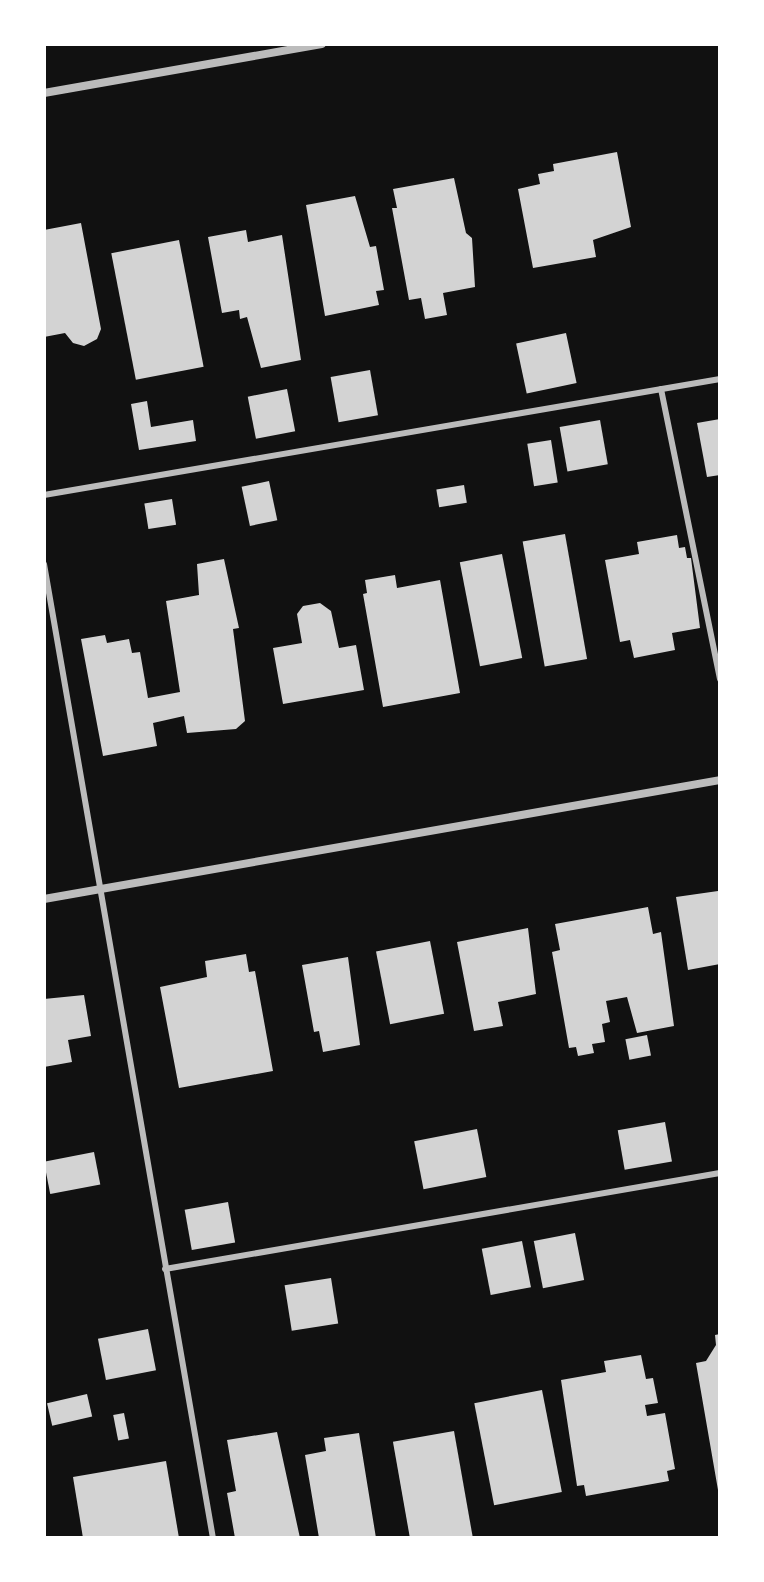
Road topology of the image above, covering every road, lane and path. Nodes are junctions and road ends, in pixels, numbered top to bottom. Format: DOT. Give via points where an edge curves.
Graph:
graph roads {
  1 [pos="322,44"];
  2 [pos="44,93"];
  3 [pos="720,379"];
  4 [pos="661,389"];
  5 [pos="44,495"];
  6 [pos="44,564"];
  7 [pos="720,679"];
  8 [pos="720,780"];
  9 [pos="98,889"];
  10 [pos="44,899"];
  11 [pos="720,1173"];
  12 [pos="165,1269"];
  13 [pos="213,1538"];
  1 -- 2 [label="street"];
  3 -- 4 [label="lane"];
  4 -- 5 [label="lane"];
  4 -- 7 [label="lane"];
  6 -- 9 [label="lane"];
  8 -- 9 [label="street"];
  9 -- 10 [label="street"];
  9 -- 12 [label="lane"];
  11 -- 12 [label="lane"];
  12 -- 13 [label="lane"];
}
